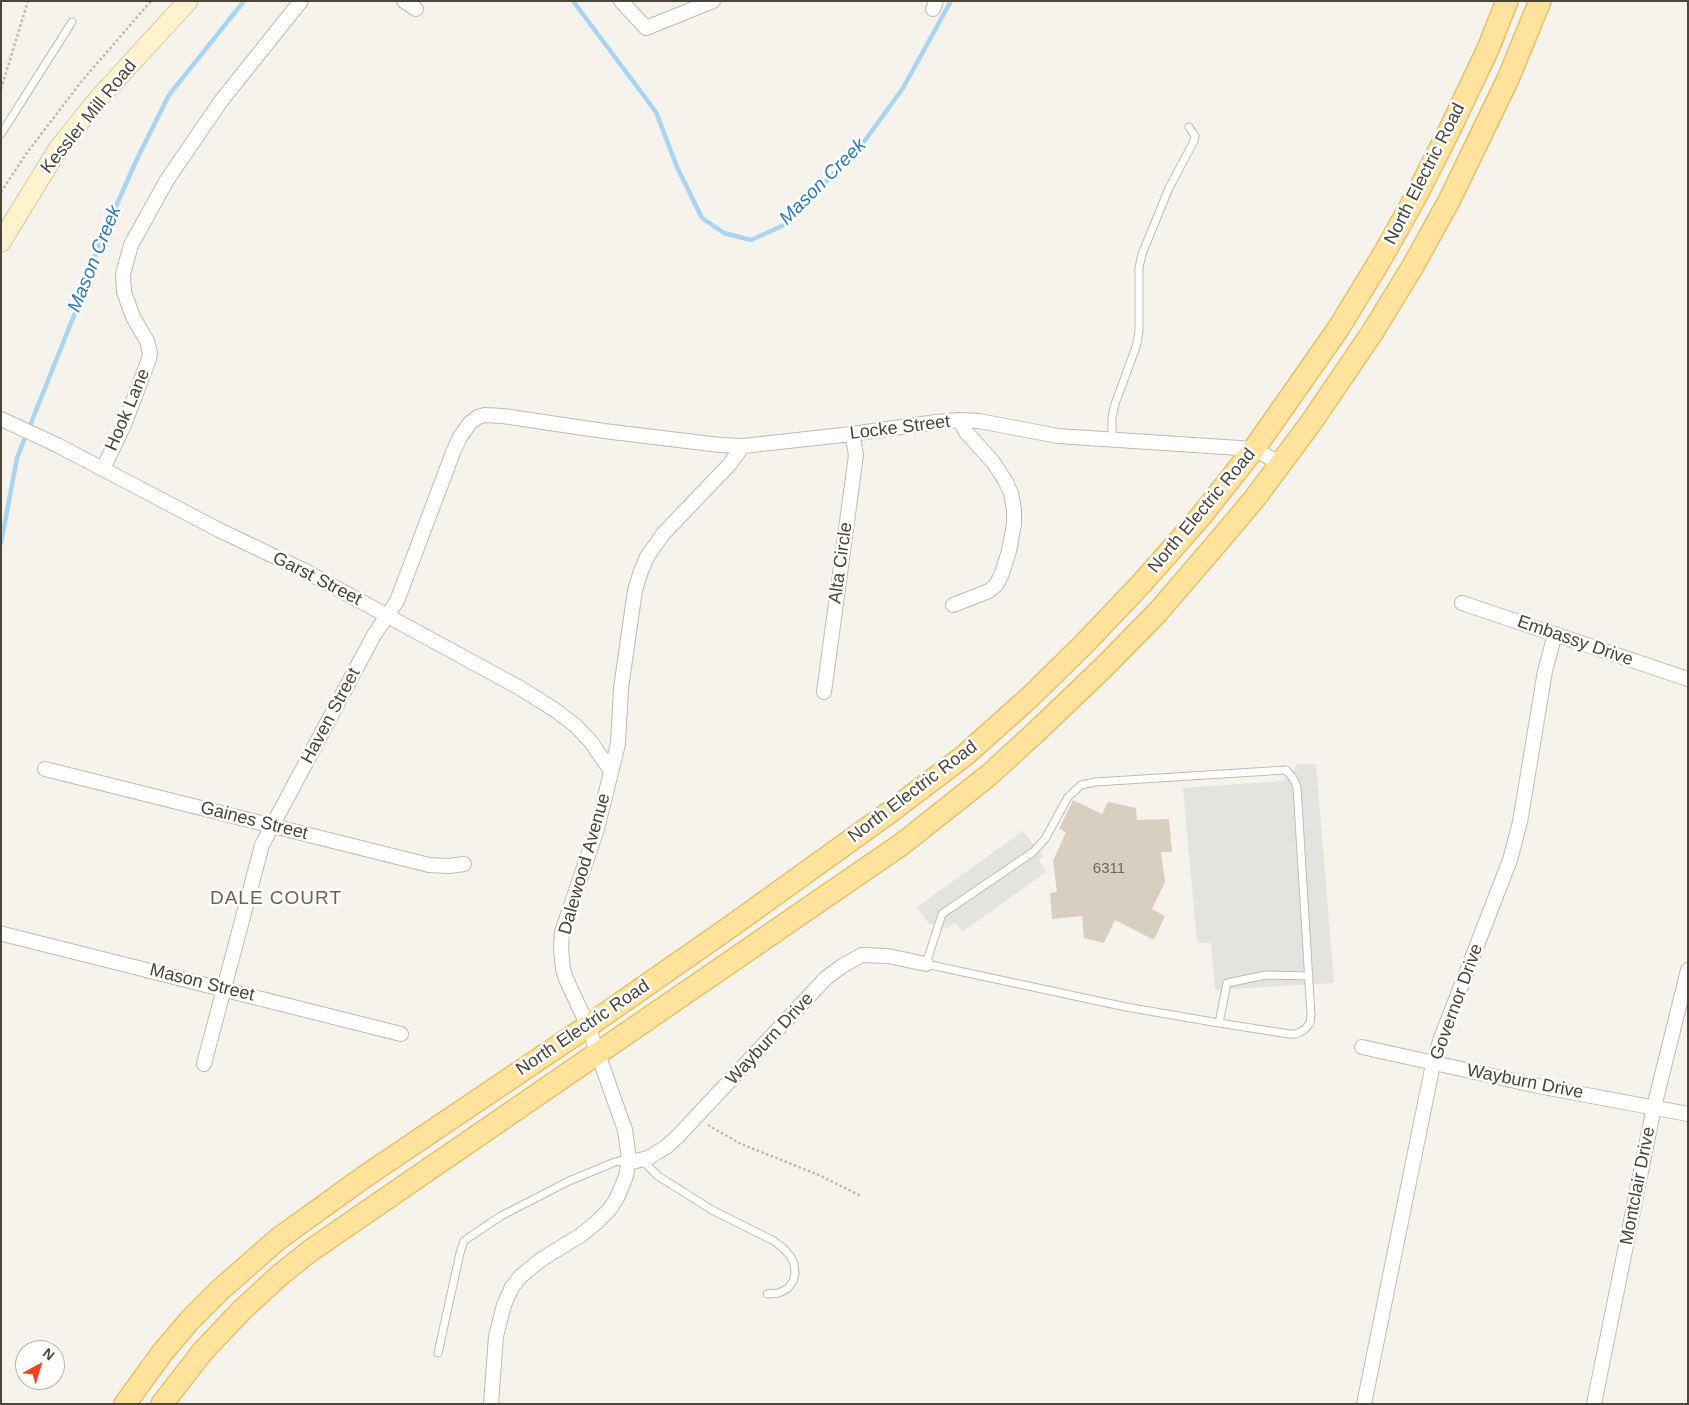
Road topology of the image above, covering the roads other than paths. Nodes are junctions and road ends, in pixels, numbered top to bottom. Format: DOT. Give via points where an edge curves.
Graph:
graph roads {
  1 [pos="188,1"];
  2 [pos="301,1"];
  3 [pos="621,1"];
  4 [pos="713,1"];
  5 [pos="1508,1"];
  6 [pos="1540,1"];
  7 [pos="72,22"];
  8 [pos="1189,128"];
  9 [pos="1,134"];
  10 [pos="1,242"];
  11 [pos="515,418"];
  12 [pos="1,419"];
  13 [pos="959,420"];
  14 [pos="852,434"];
  15 [pos="1112,440"];
  16 [pos="743,446"];
  17 [pos="1254,449"];
  18 [pos="1280,464"];
  19 [pos="103,469"];
  20 [pos="1462,603"];
  21 [pos="953,606"];
  22 [pos="388,616"];
  23 [pos="1555,634"];
  24 [pos="1688,679"];
  25 [pos="824,692"];
  26 [pos="45,770"];
  27 [pos="611,771"];
  28 [pos="272,826"];
  29 [pos="464,864"];
  30 [pos="3,934"];
  31 [pos="926,964"];
  32 [pos="1688,970"];
  33 [pos="1309,976"];
  34 [pos="224,988"];
  35 [pos="1219,1023"];
  36 [pos="588,1026"];
  37 [pos="401,1034"];
  38 [pos="1362,1047"];
  39 [pos="599,1054"];
  40 [pos="204,1064"];
  41 [pos="1434,1064"];
  42 [pos="1654,1107"];
  43 [pos="1688,1114"];
  44 [pos="633,1161"];
  45 [pos="768,1294"];
  46 [pos="438,1354"];
  47 [pos="125,1404"];
  48 [pos="162,1404"];
  49 [pos="491,1404"];
  50 [pos="1364,1404"];
  51 [pos="1594,1404"];
  1 -- 10 [label="street, Kessler Mill Road" via="99,98 58,149"];
  2 -- 19 [label="street, Hook Lane" via="221,101 167,180 131,245 123,274 124,292 150,349 149,359"];
  3 -- 4 [label="street" via="646,28"];
  5 -- 17 [label="main road, North Electric Road" via="1450,130 1382,257 1338,329"];
  6 -- 18 [label="main road, North Electric Road" via="1508,79 1449,201 1413,266 1372,333"];
  7 -- 9 [label="lane"];
  8 -- 15 [label="lane" via="1195,136 1194,141 1169,188 1142,254 1139,332 1115,404"];
  11 -- 16 [label="street, Locke Street"];
  11 -- 22 [label="street, Haven Street" via="478,417 460,437 397,601"];
  12 -- 19 [label="street, Garst Street"];
  13 -- 14 [label="street, Locke Street"];
  13 -- 15 [label="street, Locke Street" via="1058,436"];
  13 -- 21 [label="street" via="1006,482 1011,493 1014,524 1009,551 996,585 989,592"];
  14 -- 16 [label="street, Locke Street"];
  14 -- 25 [label="street, Alta Circle" via="856,455"];
  15 -- 17 [label="street, Locke Street"];
  16 -- 27 [label="street, Dalewood Avenue" via="729,466 663,534 641,571 632,609 621,688 618,744"];
  17 -- 18 [label="street, Locke Street"];
  17 -- 36 [label="main road, North Electric Road" via="1142,583 1036,691 964,756"];
  18 -- 39 [label="main road, North Electric Road" via="1224,536 1104,668 989,775 902,844"];
  19 -- 22 [label="street, Garst Street"];
  20 -- 23 [label="street, Embassy Drive"];
  22 -- 27 [label="street, Garst Street" via="555,710 591,742"];
  22 -- 28 [label="street, Haven Street" via="374,635"];
  23 -- 24 [label="street, Embassy Drive"];
  23 -- 41 [label="street, Governor Drive" via="1510,860 1441,1038"];
  26 -- 28 [label="street, Gaines Street"];
  27 -- 36 [label="street, Dalewood Avenue" via="597,829 562,932 563,970"];
  28 -- 29 [label="street, Gaines Street" via="429,865"];
  28 -- 34 [label="street, Haven Street" via="262,845"];
  30 -- 34 [label="street, Mason Street"];
  31 -- 33 [label="lane" via="942,914 1033,852 1045,839 1068,797 1081,785 1286,770 1297,787"];
  31 -- 35 [label="lane" via="1126,1007"];
  31 -- 44 [label="street, Wayburn Drive" via="888,956 862,955 842,966 826,978 666,1147"];
  32 -- 42 [label="street, Montclair Drive"];
  33 -- 35 [label="lane" via="1266,975 1227,983"];
  33 -- 35 [label="lane" via="1312,1015 1304,1030 1289,1034"];
  34 -- 37 [label="street, Mason Street"];
  34 -- 40 [label="street, Haven Street"];
  36 -- 39 [label="street, Dalewood Avenue"];
  36 -- 47 [label="main road, North Electric Road" via="278,1239 190,1320 162,1352"];
  38 -- 41 [label="street, Wayburn Drive"];
  39 -- 44 [label="street, Dalewood Avenue"];
  39 -- 48 [label="main road, North Electric Road" via="303,1257 203,1351"];
  41 -- 42 [label="street, Wayburn Drive"];
  41 -- 50 [label="street, Governor Drive"];
  42 -- 43 [label="street, Wayburn Drive"];
  42 -- 51 [label="street, Montclair Drive"];
  44 -- 45 [label="lane" via="712,1210 783,1248 794,1264 793,1281 780,1293"];
  44 -- 46 [label="lane" via="615,1162 569,1181 501,1216 464,1241"];
  44 -- 49 [label="street, Dalewood Avenue" via="618,1196 598,1222 542,1260 512,1287 496,1336"];
}
